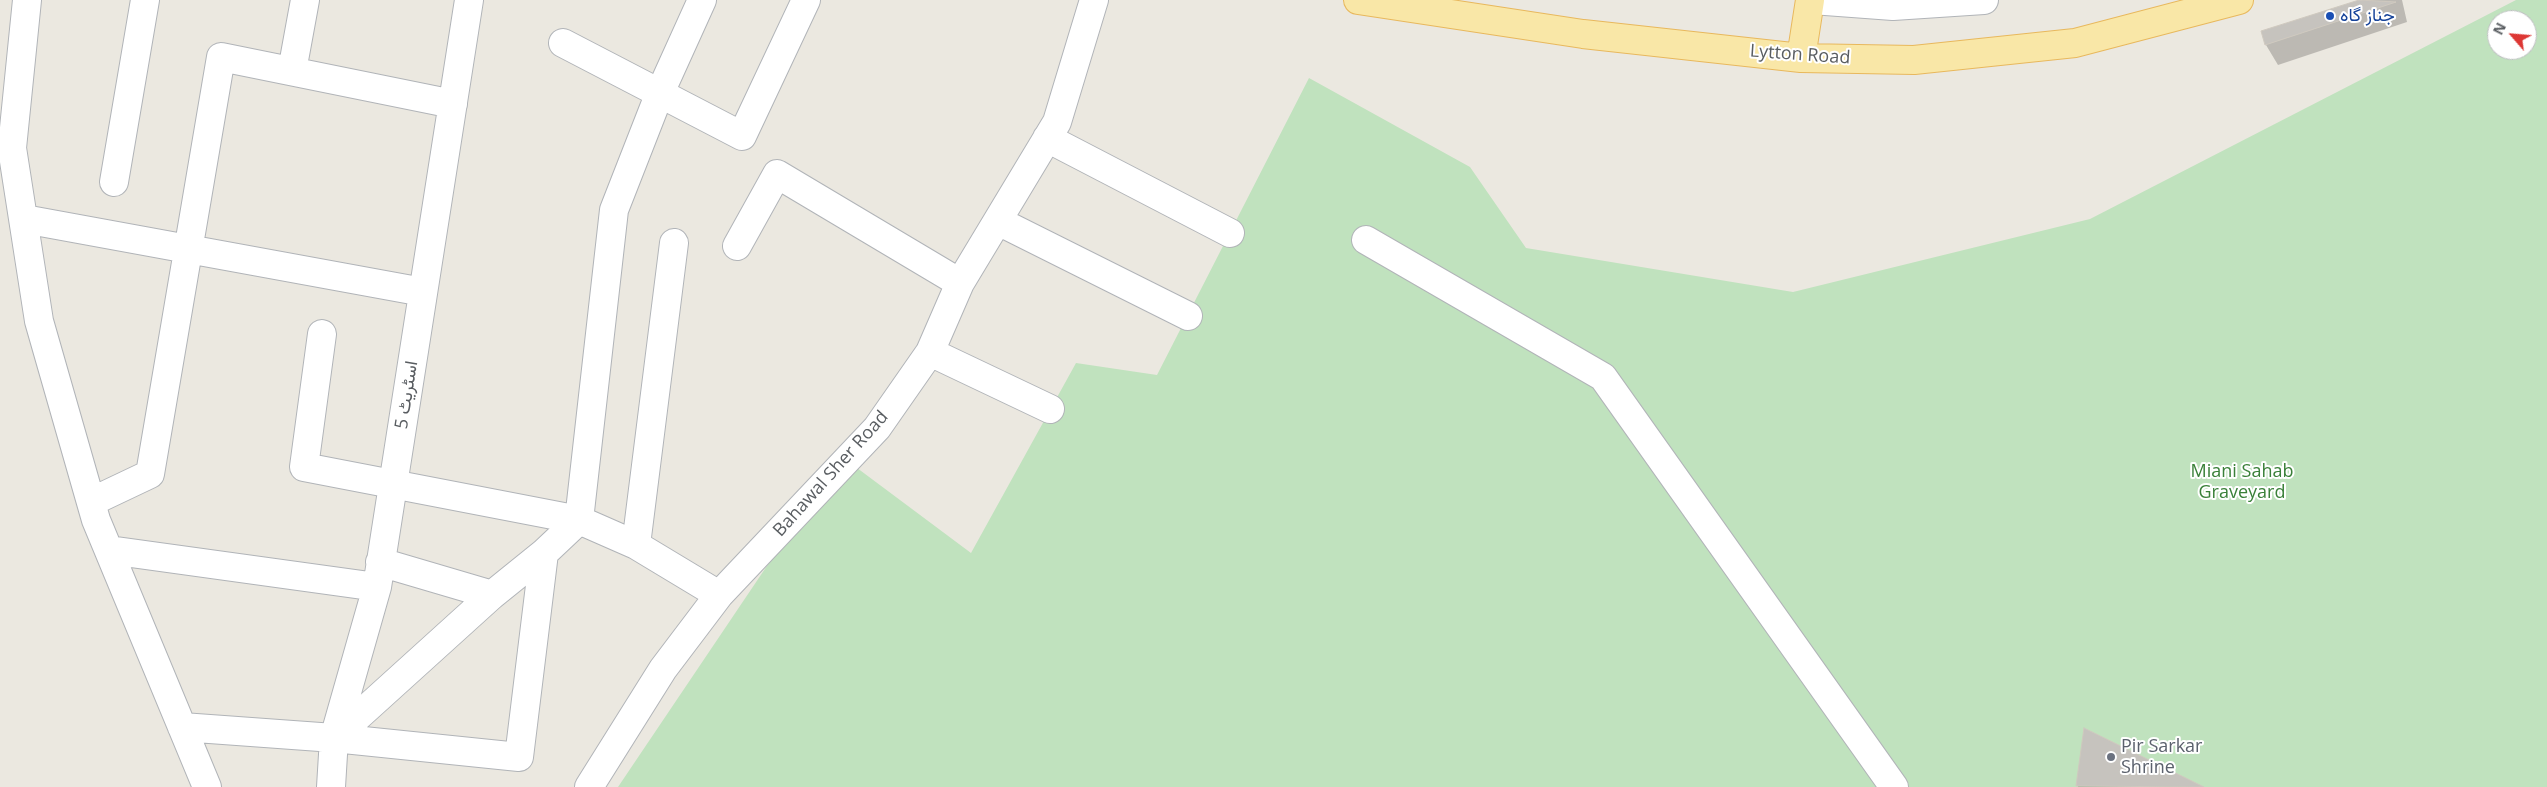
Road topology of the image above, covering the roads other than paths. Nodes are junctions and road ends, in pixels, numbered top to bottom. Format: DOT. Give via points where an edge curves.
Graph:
graph roads {
  1 [pos="27,0"];
  2 [pos="145,0"];
  3 [pos="305,0"];
  4 [pos="469,0"];
  5 [pos="702,0"];
  6 [pos="806,0"];
  7 [pos="1094,0"];
  8 [pos="1358,0"];
  9 [pos="1811,0"];
  10 [pos="1984,0"];
  11 [pos="2239,0"];
  12 [pos="562,43"];
  13 [pos="1801,58"];
  14 [pos="292,71"];
  15 [pos="659,94"];
  16 [pos="453,104"];
  17 [pos="1047,138"];
  18 [pos="114,182"];
  19 [pos="24,218"];
  20 [pos="998,220"];
  21 [pos="1230,233"];
  22 [pos="1366,240"];
  23 [pos="674,243"];
  24 [pos="737,246"];
  25 [pos="188,250"];
  26 [pos="960,282"];
  27 [pos="423,292"];
  28 [pos="1188,316"];
  29 [pos="322,334"];
  30 [pos="930,352"];
  31 [pos="1050,410"];
  32 [pos="392,484"];
  33 [pos="91,502"];
  34 [pos="579,520"];
  35 [pos="636,545"];
  36 [pos="109,550"];
  37 [pos="544,553"];
  38 [pos="379,574"];
  39 [pos="492,595"];
  40 [pos="719,595"];
  41 [pos="182,727"];
  42 [pos="334,738"];
  43 [pos="207,787"];
  44 [pos="331,787"];
  45 [pos="588,787"];
  46 [pos="1894,787"];
  1 -- 19 [label="street" via="12,148"];
  2 -- 18 [label="street"];
  3 -- 14 [label="street"];
  4 -- 16 [label="street, اسٹریٹ 5"];
  5 -- 15 [label="street"];
  6 -- 15 [label="street" via="742,136"];
  7 -- 17 [label="street, Bahawal Sher Road" via="1057,122"];
  8 -- 13 [label="main road, Lytton Road" via="1583,34"];
  9 -- 10 [label="street" via="1893,6"];
  9 -- 13 [label="main road"];
  11 -- 13 [label="main road, Lytton Road" via="2075,43 1914,60"];
  12 -- 15 [label="street"];
  14 -- 16 [label="street"];
  14 -- 25 [label="street" via="220,56"];
  15 -- 34 [label="street" via="614,210"];
  16 -- 27 [label="street, اسٹریٹ 5"];
  17 -- 20 [label="street, Bahawal Sher Road"];
  17 -- 21 [label="street"];
  19 -- 25 [label="street"];
  19 -- 33 [label="street" via="39,321"];
  20 -- 26 [label="street, Bahawal Sher Road"];
  20 -- 28 [label="street"];
  22 -- 46 [label="street" via="1603,377"];
  23 -- 35 [label="street"];
  24 -- 26 [label="street" via="777,174"];
  25 -- 27 [label="street"];
  25 -- 33 [label="street" via="150,474"];
  26 -- 30 [label="street, Bahawal Sher Road"];
  27 -- 32 [label="street, اسٹریٹ 5"];
  29 -- 32 [label="street" via="304,468"];
  30 -- 31 [label="street"];
  30 -- 40 [label="street, Bahawal Sher Road" via="877,428"];
  32 -- 34 [label="street"];
  32 -- 38 [label="street, اسٹریٹ 5"];
  33 -- 36 [label="street"];
  34 -- 35 [label="street"];
  34 -- 37 [label="street"];
  35 -- 40 [label="street"];
  36 -- 38 [label="street"];
  36 -- 41 [label="street"];
  37 -- 39 [label="street"];
  37 -- 42 [label="street" via="519,757"];
  38 -- 39 [label="street"];
  38 -- 42 [label="street, اسٹریٹ 5"];
  39 -- 42 [label="street"];
  40 -- 45 [label="street, Bahawal Sher Road" via="663,669"];
  41 -- 42 [label="street"];
  41 -- 43 [label="street"];
  42 -- 44 [label="street, اسٹریٹ 5"];
}
